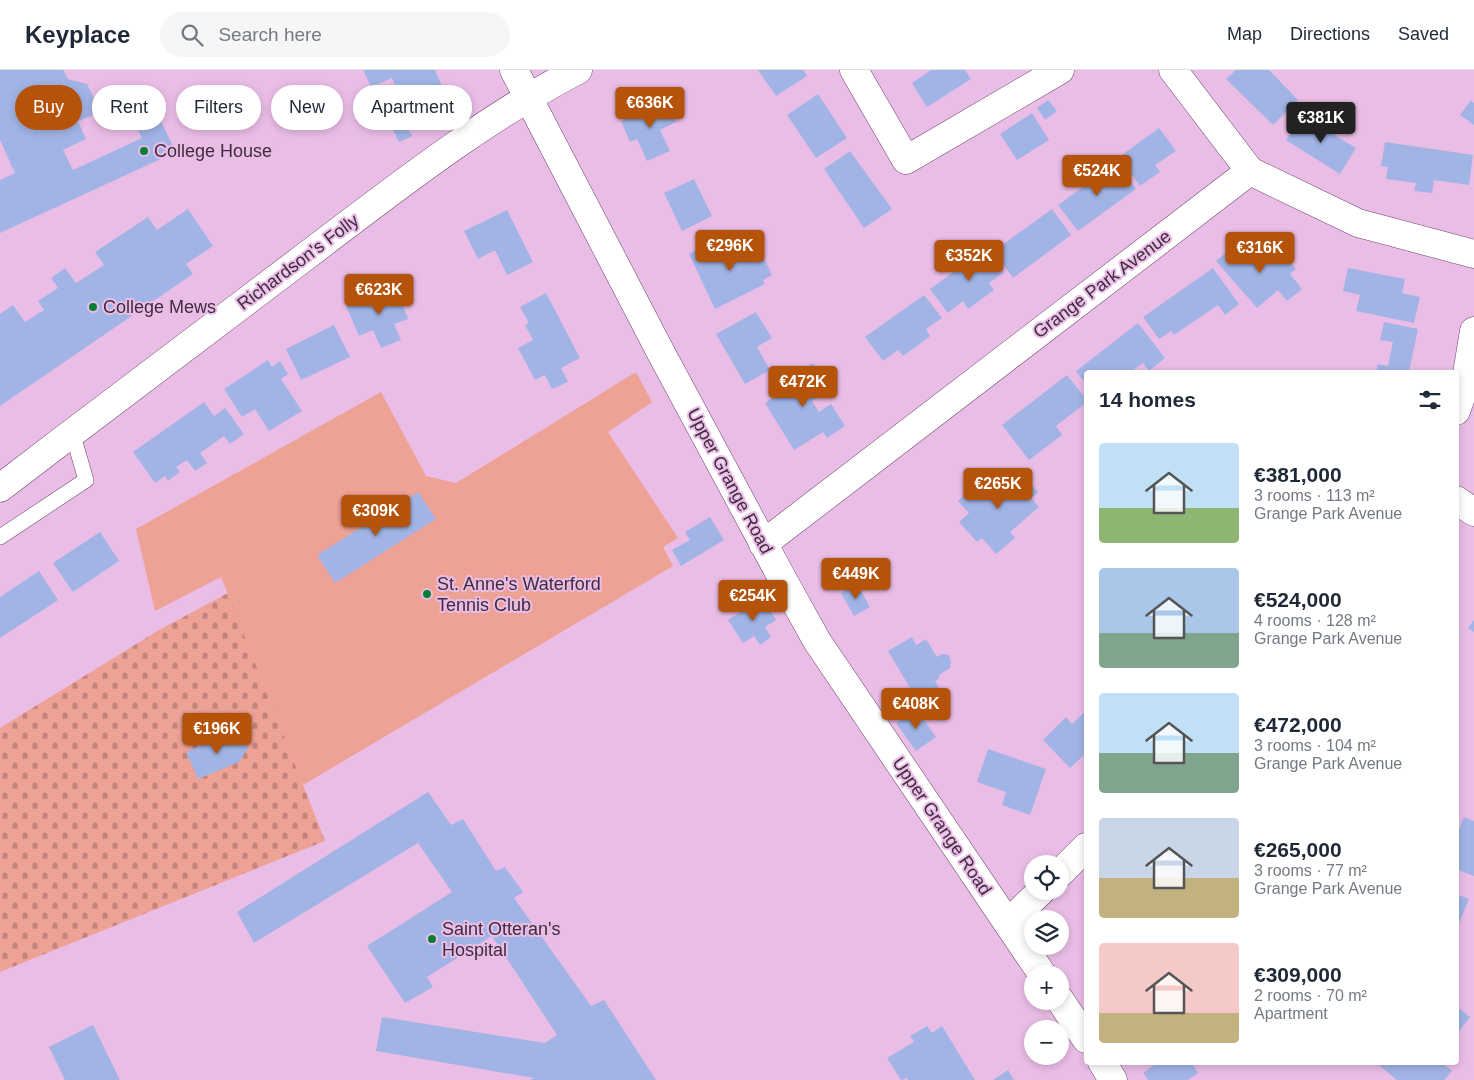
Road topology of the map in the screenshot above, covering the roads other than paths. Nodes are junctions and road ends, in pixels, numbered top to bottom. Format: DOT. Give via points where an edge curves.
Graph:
graph roads {
  1 [pos="514,70"];
  2 [pos="578,70"];
  3 [pos="854,70"];
  4 [pos="1060,70"];
  5 [pos="1173,70"];
  6 [pos="528,97"];
  7 [pos="1250,171"];
  8 [pos="1474,254"];
  9 [pos="1474,331"];
  10 [pos="1459,404"];
  11 [pos="72,432"];
  12 [pos="0,488"];
  13 [pos="1459,502"];
  14 [pos="1474,512"];
  15 [pos="0,536"];
  16 [pos="763,544"];
  17 [pos="1084,849"];
  18 [pos="1069,864"];
  19 [pos="1032,900"];
  20 [pos="1008,923"];
  21 [pos="1036,965"];
  22 [pos="1067,1010"];
  23 [pos="1084,1036"];
  24 [pos="1104,1065"];
  25 [pos="1113,1080"];
  1 -- 6 [label="street, Upper Grange Road"];
  2 -- 6 [label="street, Richardson's Folly"];
  3 -- 4 [label="street" via="906,160"];
  5 -- 7 [label="street"];
  6 -- 11 [label="street, Richardson's Folly" via="408,180"];
  6 -- 16 [label="street, Upper Grange Road"];
  7 -- 8 [label="street" via="1358,223"];
  7 -- 16 [label="street, Grange Park Avenue"];
  9 -- 10 [label="street" via="1466,386"];
  11 -- 12 [label="street, Richardson's Folly"];
  11 -- 15 [label="lane" via="86,480"];
  13 -- 14 [label="street"];
  16 -- 20 [label="street, Upper Grange Road" via="813,634"];
  17 -- 18 [label="street"];
  19 -- 20 [label="street"];
  20 -- 21 [label="street, Upper Grange Road"];
  22 -- 23 [label="street"];
  24 -- 25 [label="street"];
}
